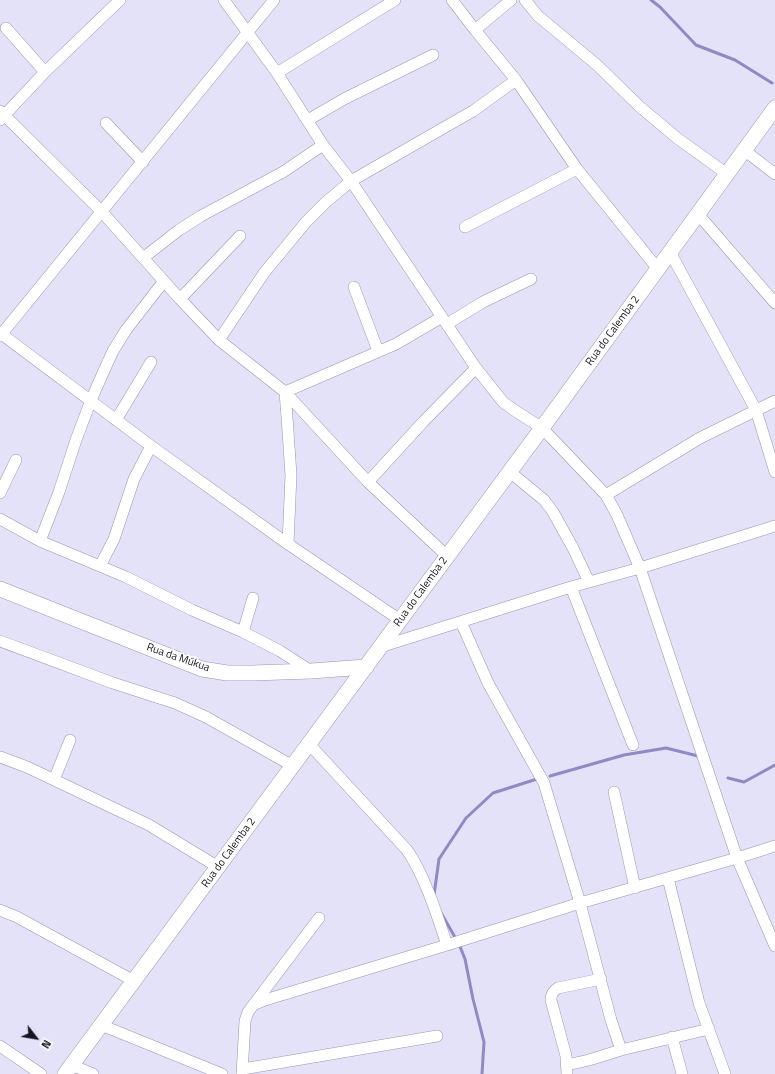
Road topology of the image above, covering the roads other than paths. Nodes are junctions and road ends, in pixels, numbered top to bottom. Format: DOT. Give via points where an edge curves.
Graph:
graph roads {
  1 [pos="120,0"];
  2 [pos="224,0"];
  3 [pos="274,0"];
  4 [pos="394,0"];
  5 [pos="452,0"];
  6 [pos="511,0"];
  7 [pos="525,0"];
  8 [pos="6,28"];
  9 [pos="475,30"];
  10 [pos="248,32"];
  11 [pos="433,55"];
  12 [pos="45,72"];
  13 [pos="277,74"];
  14 [pos="516,80"];
  15 [pos="775,108"];
  16 [pos="2,116"];
  17 [pos="308,120"];
  18 [pos="106,124"];
  19 [pos="323,145"];
  20 [pos="744,150"];
  21 [pos="143,162"];
  22 [pos="577,169"];
  23 [pos="727,174"];
  24 [pos="775,174"];
  25 [pos="351,181"];
  26 [pos="101,211"];
  27 [pos="698,214"];
  28 [pos="465,227"];
  29 [pos="240,236"];
  30 [pos="670,252"];
  31 [pos="143,258"];
  32 [pos="658,269"];
  33 [pos="531,279"];
  34 [pos="164,281"];
  35 [pos="354,287"];
  36 [pos="180,299"];
  37 [pos="775,303"];
  38 [pos="444,320"];
  39 [pos="0,334"];
  40 [pos="218,340"];
  41 [pos="378,352"];
  42 [pos="151,362"];
  43 [pos="476,368"];
  44 [pos="284,392"];
  45 [pos="91,400"];
  46 [pos="775,401"];
  47 [pos="756,410"];
  48 [pos="116,420"];
  49 [pos="542,428"];
  50 [pos="151,446"];
  51 [pos="16,460"];
  52 [pos="510,472"];
  53 [pos="775,472"];
  54 [pos="368,482"];
  55 [pos="0,493"];
  56 [pos="606,495"];
  57 [pos="0,519"];
  58 [pos="775,526"];
  59 [pos="40,541"];
  60 [pos="288,544"];
  61 [pos="447,556"];
  62 [pos="100,566"];
  63 [pos="640,568"];
  64 [pos="589,582"];
  65 [pos="571,587"];
  66 [pos="0,589"];
  67 [pos="252,598"];
  68 [pos="400,620"];
  69 [pos="461,622"];
  70 [pos="243,632"];
  71 [pos="0,641"];
  72 [pos="380,647"];
  73 [pos="366,667"];
  74 [pos="311,671"];
  75 [pos="70,740"];
  76 [pos="309,744"];
  77 [pos="633,745"];
  78 [pos="0,757"];
  79 [pos="293,766"];
  80 [pos="54,780"];
  81 [pos="614,792"];
  82 [pos="775,846"];
  83 [pos="737,858"];
  84 [pos="218,867"];
  85 [pos="668,878"];
  86 [pos="635,888"];
  87 [pos="580,903"];
  88 [pos="0,910"];
  89 [pos="319,918"];
  90 [pos="447,945"];
  91 [pos="775,946"];
  92 [pos="601,979"];
  93 [pos="134,981"];
  94 [pos="253,1005"];
  95 [pos="101,1025"];
  96 [pos="709,1029"];
  97 [pos="437,1036"];
  98 [pos="672,1037"];
  99 [pos="0,1046"];
  100 [pos="621,1050"];
  101 [pos="68,1069"];
  102 [pos="567,1070"];
  103 [pos="242,1071"];
  104 [pos="41,1074"];
  105 [pos="93,1074"];
  106 [pos="222,1074"];
  107 [pos="682,1074"];
  108 [pos="724,1074"];
  1 -- 12 [label="street"];
  2 -- 10 [label="street"];
  3 -- 10 [label="street"];
  4 -- 13 [label="street"];
  5 -- 9 [label="street"];
  6 -- 9 [label="street"];
  7 -- 23 [label="street" via="538,16 597,65 639,106 677,138"];
  8 -- 12 [label="street"];
  9 -- 14 [label="street"];
  10 -- 13 [label="street"];
  10 -- 21 [label="street"];
  11 -- 17 [label="street" via="344,99"];
  12 -- 16 [label="street"];
  13 -- 17 [label="street"];
  14 -- 22 [label="street"];
  14 -- 25 [label="street" via="473,110"];
  15 -- 20 [label="main road, Rua do Calemba 2"];
  16 -- 26 [label="street"];
  17 -- 19 [label="street"];
  18 -- 21 [label="street"];
  19 -- 25 [label="street"];
  19 -- 31 [label="street" via="283,172 201,216"];
  20 -- 23 [label="main road, Rua do Calemba 2"];
  20 -- 24 [label="street"];
  21 -- 26 [label="street"];
  22 -- 28 [label="street"];
  22 -- 32 [label="street"];
  23 -- 27 [label="main road, Rua do Calemba 2"];
  25 -- 38 [label="street"];
  25 -- 40 [label="street" via="306,222 264,273"];
  26 -- 31 [label="street"];
  26 -- 39 [label="street"];
  27 -- 30 [label="main road, Rua do Calemba 2"];
  27 -- 37 [label="street"];
  29 -- 36 [label="street"];
  30 -- 32 [label="main road, Rua do Calemba 2"];
  30 -- 47 [label="street"];
  31 -- 34 [label="street"];
  32 -- 49 [label="main road, Rua do Calemba 2"];
  33 -- 38 [label="street"];
  34 -- 36 [label="street"];
  34 -- 45 [label="street" via="121,337"];
  35 -- 41 [label="street"];
  36 -- 40 [label="street"];
  38 -- 41 [label="street"];
  38 -- 43 [label="street"];
  39 -- 45 [label="street"];
  40 -- 44 [label="street"];
  41 -- 44 [label="street"];
  42 -- 48 [label="street"];
  43 -- 49 [label="street" via="503,402"];
  43 -- 54 [label="street"];
  44 -- 54 [label="street"];
  44 -- 60 [label="street" via="291,475"];
  45 -- 48 [label="street"];
  45 -- 59 [label="street"];
  46 -- 47 [label="street"];
  47 -- 53 [label="street"];
  47 -- 56 [label="street" via="700,438"];
  48 -- 50 [label="street"];
  49 -- 52 [label="main road, Rua do Calemba 2"];
  49 -- 56 [label="street"];
  50 -- 60 [label="street"];
  50 -- 62 [label="street" via="134,479 114,539"];
  51 -- 55 [label="street"];
  52 -- 61 [label="main road, Rua do Calemba 2"];
  52 -- 64 [label="street" via="544,500 553,512"];
  54 -- 61 [label="street"];
  56 -- 63 [label="street"];
  57 -- 59 [label="street"];
  58 -- 63 [label="street"];
  59 -- 62 [label="street"];
  60 -- 68 [label="street"];
  61 -- 68 [label="main road, Rua do Calemba 2"];
  62 -- 70 [label="street"];
  63 -- 64 [label="street"];
  63 -- 83 [label="street"];
  64 -- 65 [label="street"];
  65 -- 69 [label="street"];
  65 -- 77 [label="street"];
  66 -- 74 [label="main road, Rua da Múkua" via="202,669 227,673"];
  67 -- 70 [label="street"];
  68 -- 72 [label="main road, Rua do Calemba 2"];
  69 -- 72 [label="street"];
  69 -- 87 [label="street" via="488,683 544,783"];
  70 -- 74 [label="street"];
  71 -- 79 [label="street" via="175,703 206,717"];
  72 -- 73 [label="main road, Rua do Calemba 2"];
  73 -- 74 [label="main road, Rua da Múkua"];
  73 -- 76 [label="main road, Rua do Calemba 2"];
  75 -- 80 [label="street"];
  76 -- 79 [label="main road, Rua do Calemba 2"];
  76 -- 90 [label="street" via="415,861"];
  78 -- 80 [label="street"];
  79 -- 84 [label="main road, Rua do Calemba 2"];
  80 -- 84 [label="street" via="149,825"];
  81 -- 86 [label="street"];
  82 -- 83 [label="street"];
  83 -- 85 [label="street"];
  83 -- 91 [label="street"];
  84 -- 93 [label="main road, Rua do Calemba 2"];
  85 -- 86 [label="street"];
  85 -- 96 [label="street" via="699,1003"];
  86 -- 87 [label="street"];
  87 -- 90 [label="street"];
  87 -- 92 [label="street"];
  88 -- 93 [label="street"];
  89 -- 94 [label="street"];
  90 -- 94 [label="street"];
  92 -- 100 [label="street"];
  92 -- 102 [label="street" via="558,988 551,996"];
  93 -- 95 [label="main road, Rua do Calemba 2"];
  94 -- 103 [label="street" via="245,1021"];
  95 -- 101 [label="main road, Rua do Calemba 2"];
  95 -- 106 [label="street"];
  96 -- 98 [label="street"];
  96 -- 108 [label="street"];
  97 -- 103 [label="street"];
  98 -- 100 [label="street"];
  98 -- 107 [label="street"];
  99 -- 104 [label="street"];
  100 -- 102 [label="street"];
  101 -- 105 [label="street"];
}
